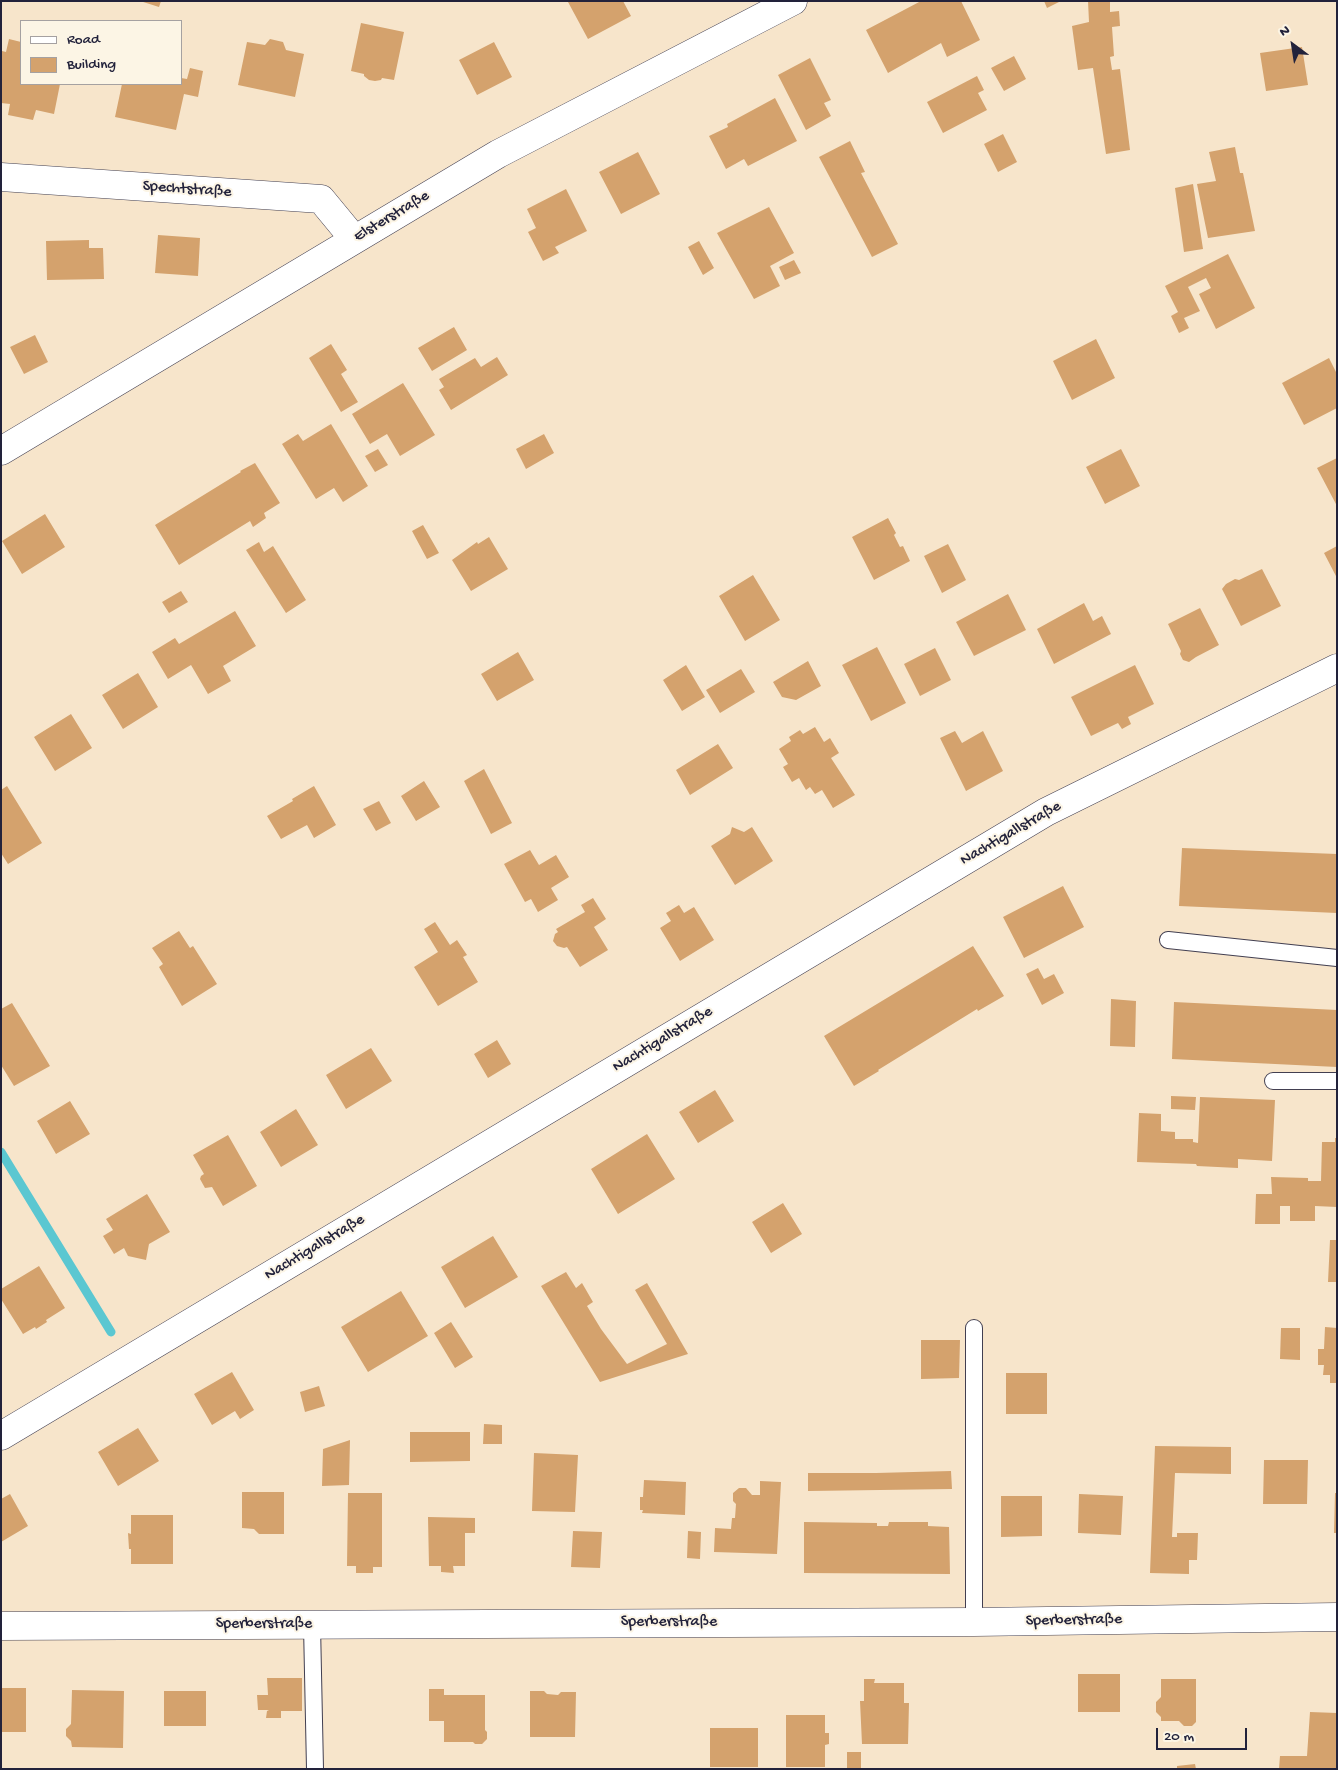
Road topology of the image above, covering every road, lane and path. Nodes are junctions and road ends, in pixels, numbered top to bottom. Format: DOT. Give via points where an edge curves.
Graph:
graph roads {
  1 [pos="793,1"];
  2 [pos="1,177"];
  3 [pos="354,239"];
  4 [pos="1,451"];
  5 [pos="1337,668"];
  6 [pos="1168,940"];
  7 [pos="1337,958"];
  8 [pos="1272,1081"];
  9 [pos="1337,1081"];
  10 [pos="974,1328"];
  11 [pos="1,1436"];
  12 [pos="1337,1616"];
  13 [pos="974,1622"];
  14 [pos="312,1624"];
  15 [pos="1,1626"];
  16 [pos="315,1769"];
  1 -- 3 [label="street, Elsterstraße" via="498,154"];
  2 -- 3 [label="street, Spechtstraße" via="321,199"];
  3 -- 4 [label="street, Elsterstraße"];
  5 -- 11 [label="street, Nachtigallstraße" via="1046,812"];
  6 -- 7 [label="lane"];
  8 -- 9 [label="lane"];
  10 -- 13 [label="lane"];
  12 -- 13 [label="street, Sperberstraße"];
  13 -- 14 [label="street, Sperberstraße"];
  14 -- 15 [label="street, Sperberstraße"];
  14 -- 16 [label="lane"];
}
